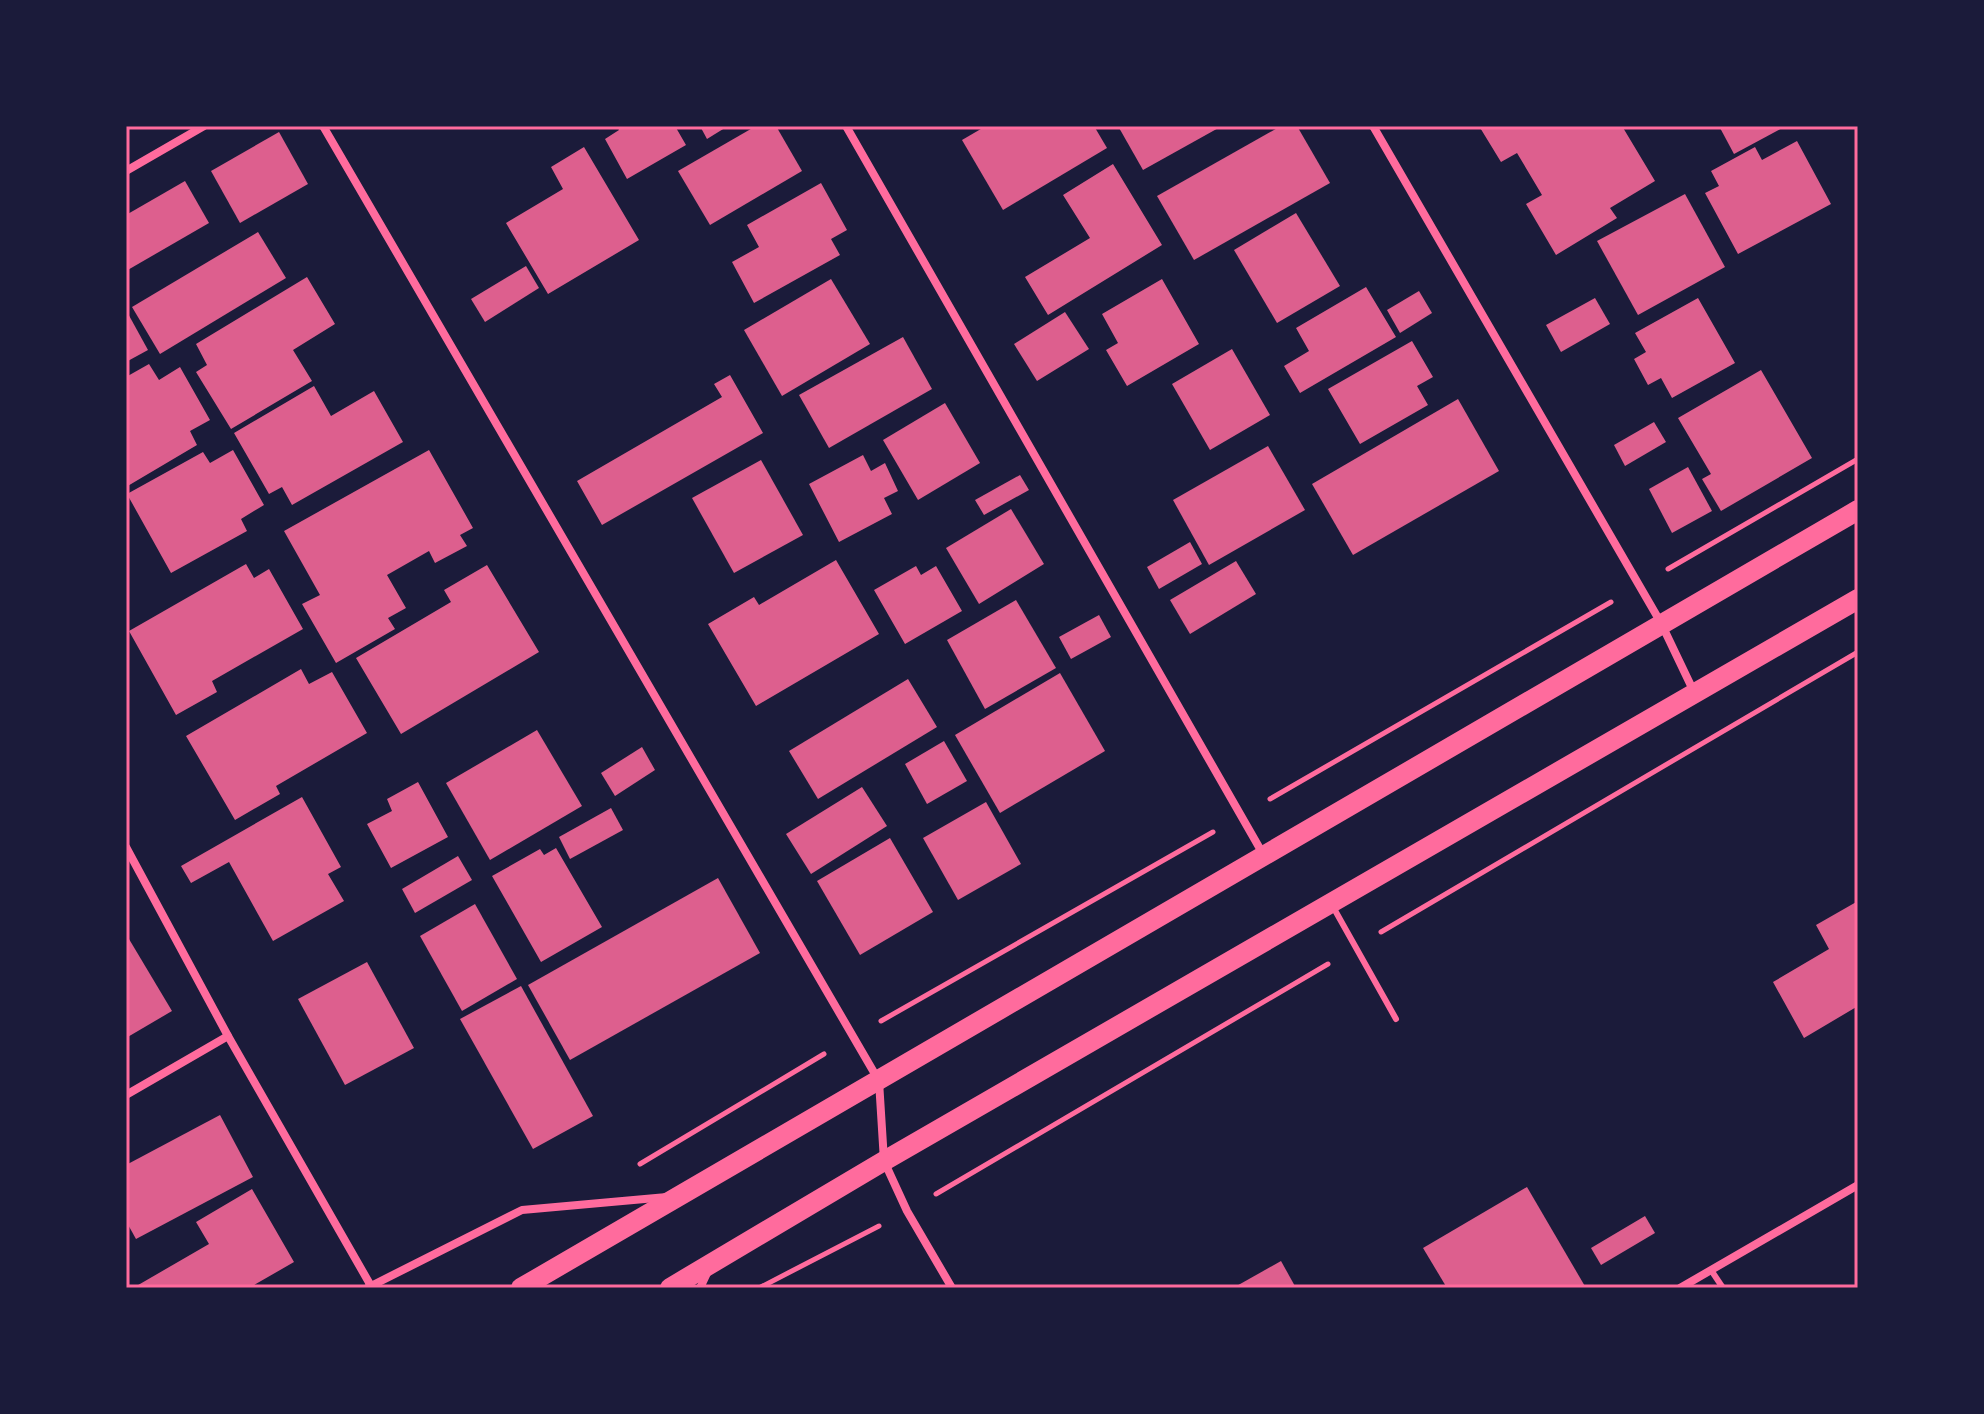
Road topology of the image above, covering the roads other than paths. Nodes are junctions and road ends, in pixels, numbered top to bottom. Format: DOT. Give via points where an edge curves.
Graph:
graph roads {
  1 [pos="204,126"];
  2 [pos="323,126"];
  3 [pos="846,126"];
  4 [pos="1373,126"];
  5 [pos="126,171"];
  6 [pos="1858,510"];
  7 [pos="1858,599"];
  8 [pos="1661,623"];
  9 [pos="1694,692"];
  10 [pos="126,847"];
  11 [pos="1263,855"];
  12 [pos="1330,902"];
  13 [pos="1396,1019"];
  14 [pos="228,1036"];
  15 [pos="879,1081"];
  16 [pos="126,1095"];
  17 [pos="884,1161"];
  18 [pos="1858,1185"];
  19 [pos="681,1195"];
  20 [pos="710,1266"];
  21 [pos="1711,1270"];
  22 [pos="369,1287"];
  23 [pos="521,1288"];
  24 [pos="670,1288"];
  25 [pos="700,1288"];
  26 [pos="952,1288"];
  27 [pos="1680,1288"];
  28 [pos="1723,1288"];
  1 -- 5 [label="street"];
  2 -- 15 [label="street"];
  3 -- 11 [label="street"];
  4 -- 8 [label="street"];
  6 -- 8 [label="main road"];
  7 -- 9 [label="main road"];
  8 -- 9 [label="street"];
  8 -- 11 [label="main road"];
  9 -- 12 [label="main road"];
  10 -- 14 [label="street"];
  11 -- 15 [label="main road"];
  12 -- 13 [label="lane"];
  12 -- 17 [label="main road"];
  14 -- 16 [label="street"];
  14 -- 22 [label="street"];
  15 -- 17 [label="street"];
  15 -- 19 [label="main road"];
  17 -- 20 [label="main road"];
  17 -- 26 [label="street"];
  18 -- 21 [label="street"];
  19 -- 22 [label="street" via="522,1210"];
  19 -- 23 [label="main road"];
  20 -- 24 [label="main road"];
  20 -- 25 [label="street"];
  21 -- 27 [label="street"];
  21 -- 28 [label="lane"];
}
